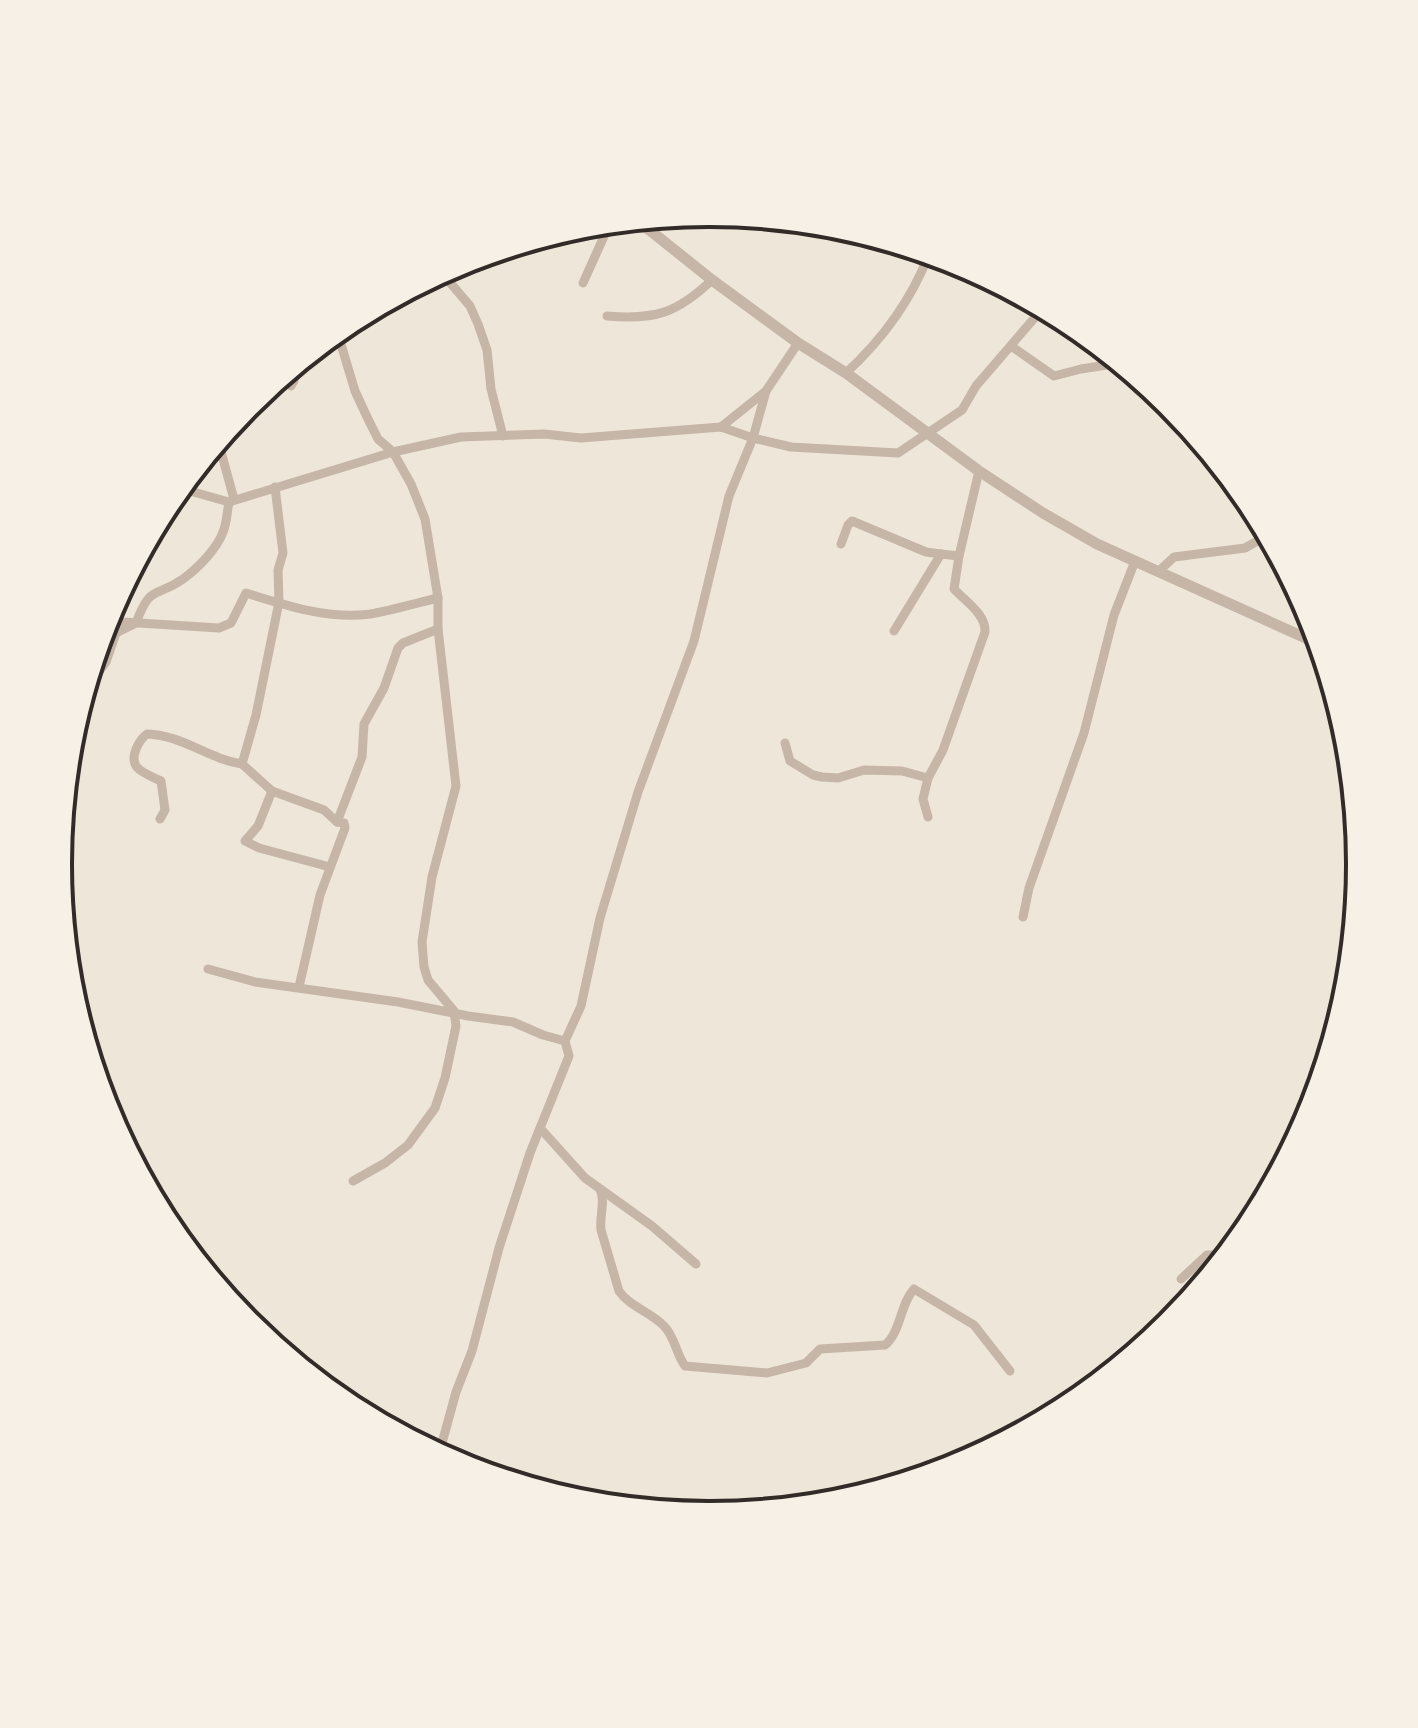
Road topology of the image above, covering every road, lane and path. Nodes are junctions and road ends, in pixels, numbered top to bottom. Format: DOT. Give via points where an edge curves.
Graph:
graph roads {
  1 [pos="651,231"];
  2 [pos="603,236"];
  3 [pos="924,265"];
  4 [pos="712,280"];
  5 [pos="450,282"];
  6 [pos="583,283"];
  7 [pos="607,316"];
  8 [pos="1036,317"];
  9 [pos="798,343"];
  10 [pos="341,344"];
  11 [pos="1011,346"];
  12 [pos="1105,365"];
  13 [pos="846,373"];
  14 [pos="294,381"];
  15 [pos="291,386"];
  16 [pos="766,391"];
  17 [pos="721,427"];
  18 [pos="929,433"];
  19 [pos="503,436"];
  20 [pos="753,438"];
  21 [pos="393,452"];
  22 [pos="221,455"];
  23 [pos="979,471"];
  24 [pos="275,487"];
  25 [pos="193,491"];
  26 [pos="231,500"];
  27 [pos="1258,541"];
  28 [pos="841,544"];
  29 [pos="941,554"];
  30 [pos="959,556"];
  31 [pos="1135,561"];
  32 [pos="1159,571"];
  33 [pos="438,598"];
  34 [pos="279,602"];
  35 [pos="120,621"];
  36 [pos="136,623"];
  37 [pos="438,629"];
  38 [pos="894,631"];
  39 [pos="1304,637"];
  40 [pos="104,664"];
  41 [pos="785,743"];
  42 [pos="242,764"];
  43 [pos="928,778"];
  44 [pos="272,791"];
  45 [pos="928,817"];
  46 [pos="160,819"];
  47 [pos="337,822"];
  48 [pos="330,867"];
  49 [pos="1023,917"];
  50 [pos="208,969"];
  51 [pos="299,987"];
  52 [pos="454,1011"];
  53 [pos="565,1041"];
  54 [pos="540,1128"];
  55 [pos="353,1181"];
  56 [pos="600,1189"];
  57 [pos="1212,1255"];
  58 [pos="696,1264"];
  59 [pos="1181,1279"];
  60 [pos="1010,1371"];
  61 [pos="442,1442"];
  1 -- 4 [label="street"];
  2 -- 6 [label="street"];
  3 -- 13 [label="street" via="893,322"];
  4 -- 7 [label="street" via="670,312 645,318"];
  4 -- 9 [label="street"];
  5 -- 19 [label="street" via="478,324"];
  8 -- 11 [label="street"];
  9 -- 13 [label="street"];
  9 -- 16 [label="street"];
  10 -- 21 [label="street" via="378,439"];
  11 -- 12 [label="street" via="1054,376"];
  11 -- 18 [label="street" via="962,410"];
  13 -- 18 [label="street"];
  14 -- 15 [label="street"];
  16 -- 17 [label="street"];
  16 -- 20 [label="street"];
  17 -- 19 [label="street" via="581,438"];
  17 -- 20 [label="street"];
  18 -- 20 [label="street" via="898,453 791,447"];
  18 -- 23 [label="street"];
  19 -- 21 [label="street" via="461,437"];
  20 -- 53 [label="street" via="729,496 694,641 638,792 600,918 581,1006"];
  21 -- 24 [label="street"];
  21 -- 33 [label="street" via="425,519"];
  22 -- 26 [label="street"];
  23 -- 30 [label="street"];
  23 -- 31 [label="street" via="1043,513"];
  24 -- 26 [label="street"];
  24 -- 34 [label="street" via="283,553"];
  25 -- 26 [label="street"];
  26 -- 36 [label="street" via="217,543 182,580 151,594"];
  27 -- 32 [label="street" via="1245,548 1174,557"];
  28 -- 29 [label="street" via="852,521"];
  29 -- 30 [label="street"];
  29 -- 38 [label="street"];
  30 -- 43 [label="street" via="954,589 981,616 985,632"];
  31 -- 32 [label="street"];
  31 -- 49 [label="street"];
  32 -- 39 [label="street"];
  33 -- 34 [label="street" via="368,614 318,613"];
  33 -- 37 [label="street"];
  34 -- 36 [label="street" via="244,593 241,607 224,627"];
  34 -- 42 [label="street"];
  35 -- 36 [label="street"];
  36 -- 40 [label="street" via="116,633"];
  37 -- 47 [label="street" via="398,648 364,724 362,757"];
  37 -- 52 [label="street" via="456,786 432,877 422,942 428,980"];
  41 -- 43 [label="street" via="790,761 813,775 838,778 864,770"];
  42 -- 44 [label="street"];
  42 -- 46 [label="street" via="224,762 183,740 147,734 134,762 161,781 165,810"];
  43 -- 45 [label="street" via="923,799"];
  44 -- 47 [label="street" via="324,810"];
  44 -- 48 [label="street" via="258,826 245,841"];
  47 -- 48 [label="street" via="345,828"];
  48 -- 51 [label="street"];
  50 -- 51 [label="street"];
  51 -- 52 [label="street"];
  52 -- 53 [label="street" via="513,1022"];
  52 -- 55 [label="street" via="456,1026 435,1108 408,1145"];
  53 -- 54 [label="street" via="569,1056"];
  54 -- 56 [label="street"];
  54 -- 61 [label="street"];
  56 -- 58 [label="street"];
  56 -- 60 [label="street" via="604,1198 599,1220 619,1291 662,1323 685,1366 767,1373 806,1363 820,1349 885,1345 914,1289 974,1325"];
  57 -- 59 [label="street"];
}
